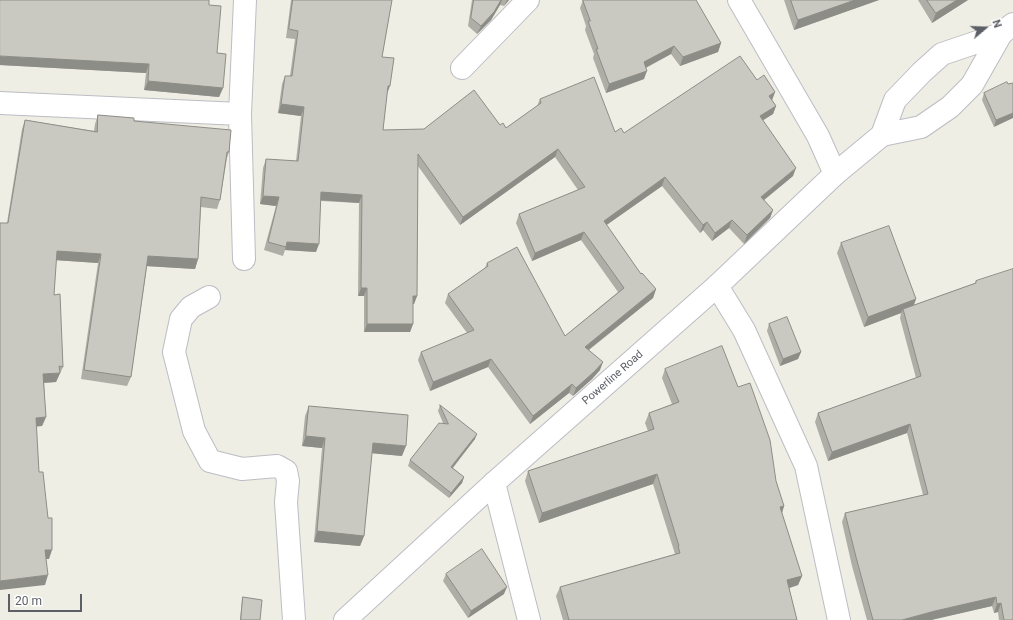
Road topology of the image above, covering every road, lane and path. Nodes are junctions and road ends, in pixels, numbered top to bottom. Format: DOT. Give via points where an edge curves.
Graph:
graph roads {
  1 [pos="245,0"];
  2 [pos="528,0"];
  3 [pos="739,0"];
  4 [pos="1007,29"];
  5 [pos="462,68"];
  6 [pos="0,103"];
  7 [pos="240,114"];
  8 [pos="882,135"];
  9 [pos="835,174"];
  10 [pos="244,259"];
  11 [pos="717,286"];
  12 [pos="209,298"];
  13 [pos="494,483"];
  14 [pos="294,620"];
  15 [pos="344,620"];
  16 [pos="529,620"];
  17 [pos="840,620"];
  1 -- 7 [label="street"];
  2 -- 5 [label="street"];
  3 -- 9 [label="street" via="818,136"];
  4 -- 8 [label="street, Powerline Road" via="972,85 950,107 921,127"];
  4 -- 8 [label="street, Powerline Road" via="942,54 895,100"];
  6 -- 7 [label="street"];
  7 -- 10 [label="street"];
  8 -- 9 [label="street, Powerline Road"];
  9 -- 11 [label="street, Powerline Road"];
  11 -- 13 [label="street, Powerline Road"];
  11 -- 17 [label="street" via="744,330 806,466"];
  12 -- 14 [label="street" via="191,307 181,318 174,352 194,432 210,461 242,469 277,466 286,471"];
  13 -- 15 [label="street, Powerline Road"];
  13 -- 16 [label="street"];
}
